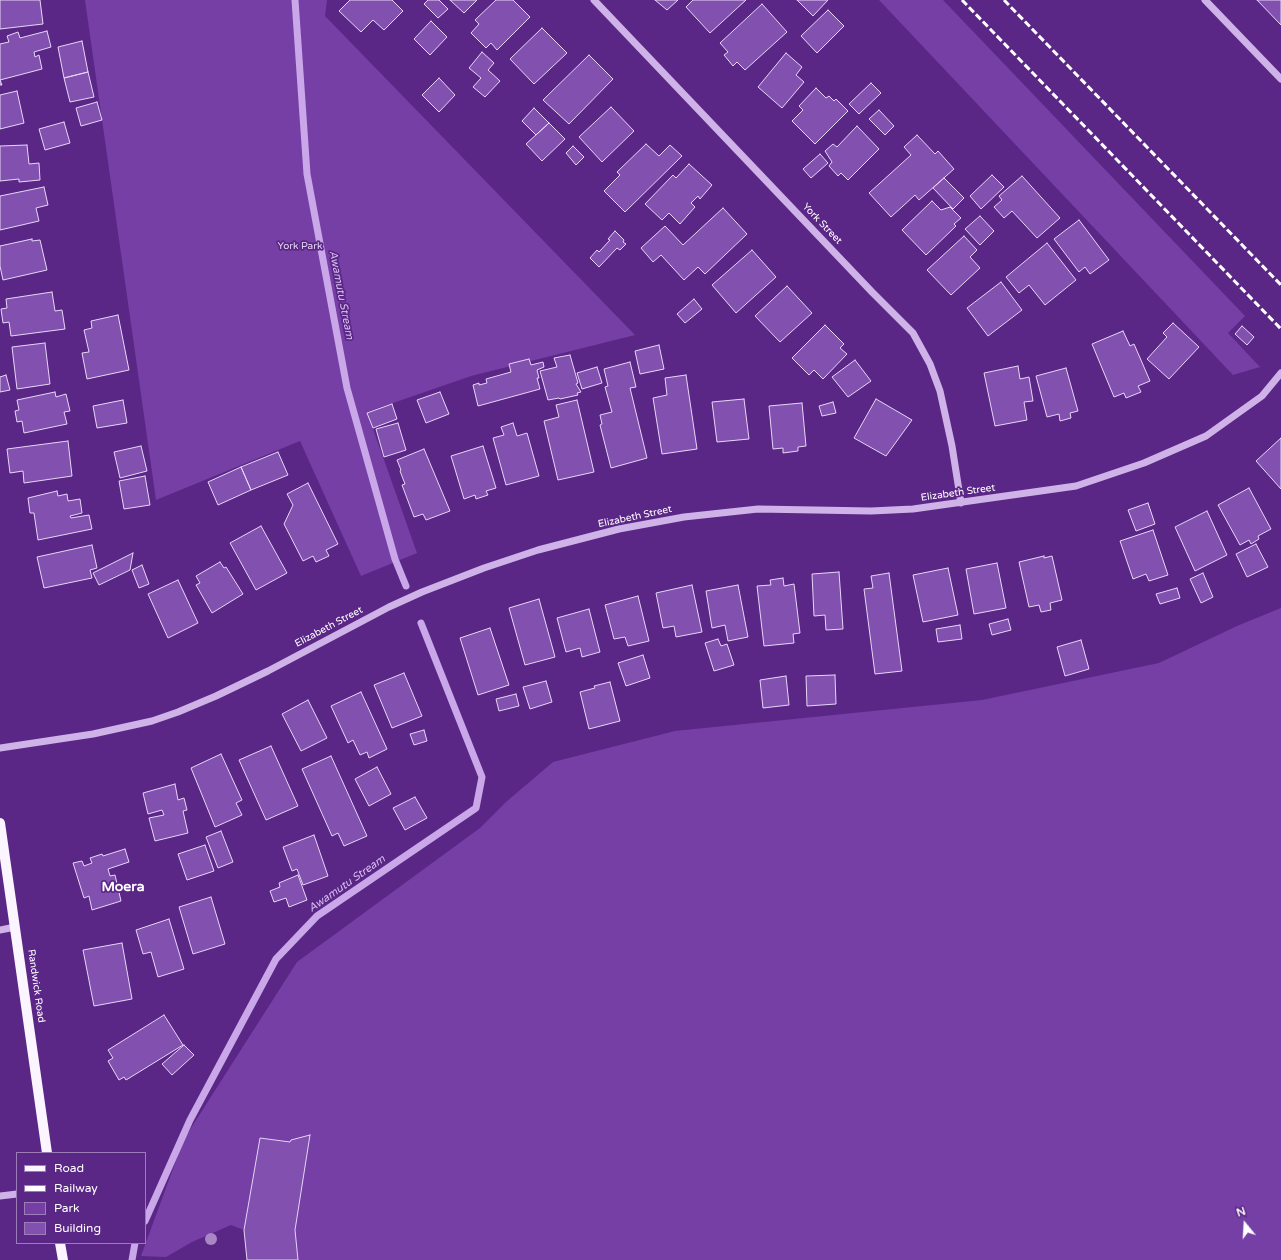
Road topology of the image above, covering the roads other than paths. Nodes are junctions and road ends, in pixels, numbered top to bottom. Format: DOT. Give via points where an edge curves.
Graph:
graph roads {
  1 [pos="594,0"];
  2 [pos="1205,0"];
  3 [pos="1281,79"];
  4 [pos="1281,373"];
  5 [pos="961,502"];
  6 [pos="0,748"];
  7 [pos="0,823"];
  8 [pos="15,927"];
  9 [pos="0,930"];
  10 [pos="47,1152"];
  11 [pos="16,1194"];
  12 [pos="0,1196"];
  13 [pos="60,1244"];
  14 [pos="63,1260"];
  1 -- 5 [label="street, York Street" via="913,332 930,364 940,392"];
  2 -- 3 [label="street"];
  4 -- 5 [label="street, Elizabeth Street" via="1262,396 1206,436 1144,463 1076,486"];
  5 -- 6 [label="street, Elizabeth Street" via="913,509 871,511 758,509 684,517 619,529 538,550 422,592 268,671 178,712 152,721 93,734"];
  7 -- 8 [label="main road, Randwick Road"];
  8 -- 9 [label="street"];
  8 -- 10 [label="main road, Randwick Road"];
  11 -- 12 [label="street"];
  13 -- 14 [label="main road"];
}
